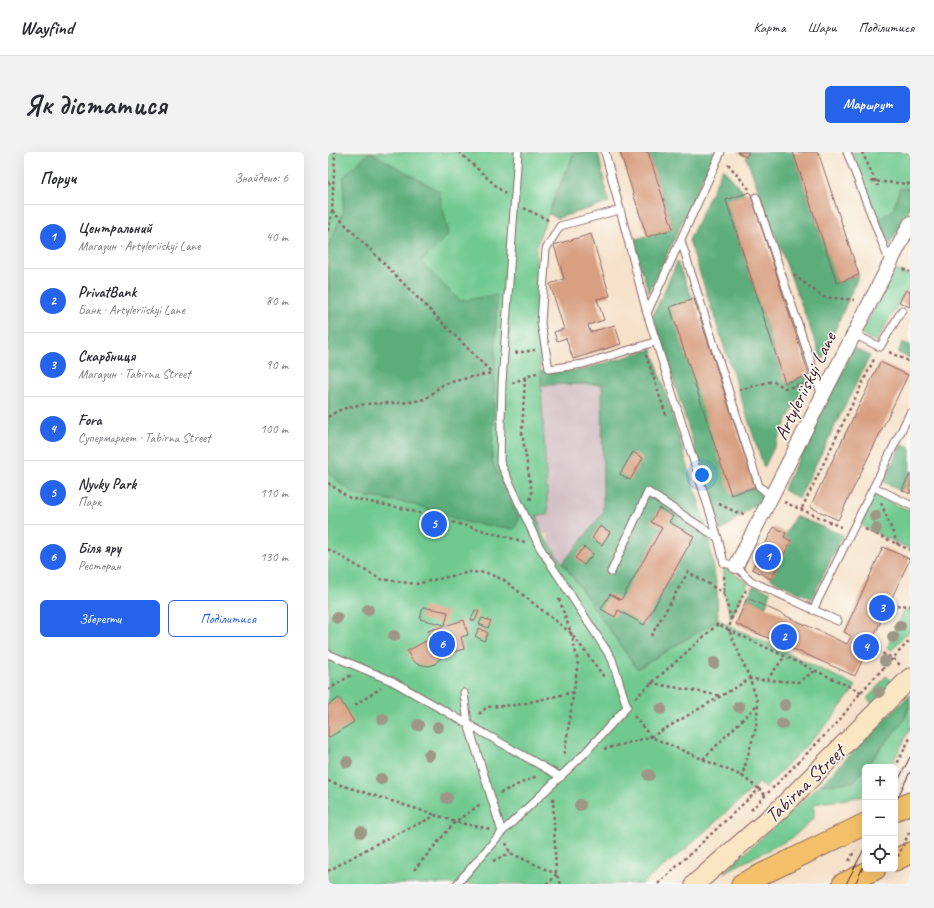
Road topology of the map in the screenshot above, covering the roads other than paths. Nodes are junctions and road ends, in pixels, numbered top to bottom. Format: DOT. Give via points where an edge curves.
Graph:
graph roads {
  1 [pos="518,152"];
  2 [pos="605,152"];
  3 [pos="847,152"];
  4 [pos="721,153"];
  5 [pos="756,197"];
  6 [pos="619,210"];
  7 [pos="910,224"];
  8 [pos="681,240"];
  9 [pos="890,263"];
  10 [pos="902,310"];
  11 [pos="647,313"];
  12 [pos="854,334"];
  13 [pos="655,342"];
  14 [pos="822,398"];
  15 [pos="910,413"];
  16 [pos="874,486"];
  17 [pos="772,497"];
  18 [pos="910,505"];
  19 [pos="718,538"];
  20 [pos="730,565"];
  21 [pos="611,572"];
  22 [pos="813,610"];
  23 [pos="838,621"];
  24 [pos="328,654"];
  25 [pos="910,678"];
  26 [pos="464,692"];
  27 [pos="468,724"];
  28 [pos="561,777"];
  29 [pos="910,803"];
  30 [pos="898,809"];
  31 [pos="502,832"];
  32 [pos="862,834"];
  33 [pos="910,853"];
  34 [pos="898,859"];
  35 [pos="869,872"];
  36 [pos="456,884"];
  37 [pos="695,884"];
  38 [pos="742,884"];
  39 [pos="843,884"];
  1 -- 28 [label="lane" via="502,383 500,462 539,546 612,660 627,707"];
  2 -- 6 [label="lane"];
  3 -- 9 [label="lane"];
  4 -- 8 [label="lane"];
  5 -- 14 [label="lane"];
  6 -- 11 [label="lane"];
  6 -- 13 [label="lane" via="560,226 546,249 541,323 549,369 583,364"];
  7 -- 9 [label="street, Artyleriiskyi Lane"];
  8 -- 11 [label="lane"];
  8 -- 17 [label="lane" via="759,486"];
  9 -- 12 [label="street, Artyleriiskyi Lane"];
  10 -- 12 [label="lane" via="880,347"];
  11 -- 13 [label="lane"];
  12 -- 14 [label="street, Artyleriiskyi Lane"];
  13 -- 19 [label="lane"];
  14 -- 17 [label="street, Artyleriiskyi Lane"];
  15 -- 16 [label="lane"];
  16 -- 18 [label="lane"];
  16 -- 22 [label="lane"];
  17 -- 20 [label="street, Artyleriiskyi Lane"];
  19 -- 20 [label="lane"];
  19 -- 21 [label="lane" via="648,492"];
  20 -- 22 [label="lane" via="751,581"];
  22 -- 23 [label="lane"];
  24 -- 27 [label="lane" via="392,681"];
  25 -- 37 [label="main road, Tabirna Street" via="779,810"];
  26 -- 27 [label="lane"];
  27 -- 28 [label="lane"];
  27 -- 31 [label="lane"];
  28 -- 31 [label="lane"];
  29 -- 30 [label="main road"];
  31 -- 36 [label="lane"];
  32 -- 38 [label="main road"];
  33 -- 34 [label="main road"];
  35 -- 39 [label="main road"];
}
